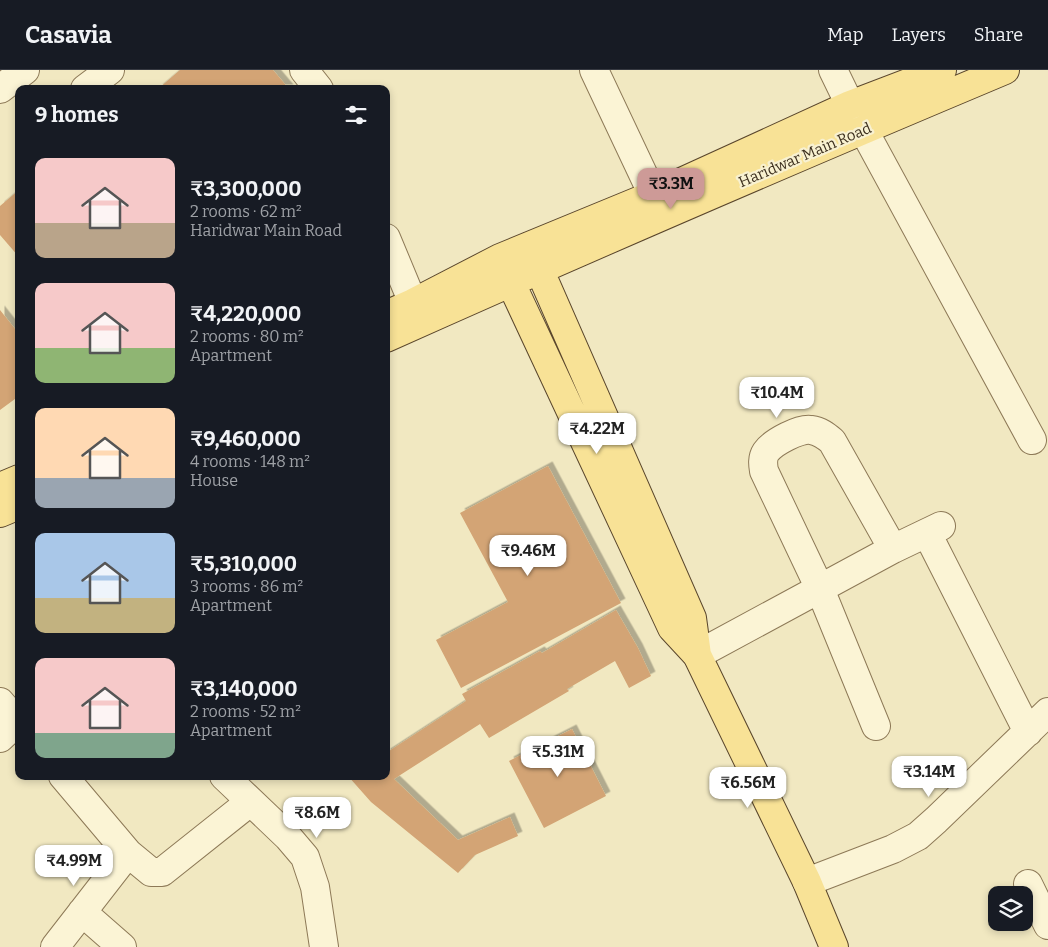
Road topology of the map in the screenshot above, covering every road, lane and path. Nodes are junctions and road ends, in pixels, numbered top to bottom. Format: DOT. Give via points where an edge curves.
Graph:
graph roads {
  1 [pos="25,70"];
  2 [pos="110,70"];
  3 [pos="304,70"];
  4 [pos="594,70"];
  5 [pos="833,70"];
  6 [pos="942,70"];
  7 [pos="1005,70"];
  8 [pos="90,85"];
  9 [pos="317,85"];
  10 [pos="0,89"];
  11 [pos="850,105"];
  12 [pos="863,129"];
  13 [pos="653,195"];
  14 [pos="390,248"];
  15 [pos="534,258"];
  16 [pos="505,270"];
  17 [pos="413,303"];
  18 [pos="390,313"];
  19 [pos="390,336"];
  20 [pos="1032,440"];
  21 [pos="15,481"];
  22 [pos="0,487"];
  23 [pos="15,507"];
  24 [pos="0,513"];
  25 [pos="893,549"];
  26 [pos="820,588"];
  27 [pos="697,654"];
  28 [pos="1048,712"];
  29 [pos="876,726"];
  30 [pos="1028,732"];
  31 [pos="66,780"];
  32 [pos="228,780"];
  33 [pos="250,802"];
  34 [pos="128,854"];
  35 [pos="807,882"];
  36 [pos="1028,884"];
  37 [pos="82,912"];
  38 [pos="1048,925"];
  39 [pos="55,947"];
  40 [pos="122,947"];
  41 [pos="324,947"];
  42 [pos="834,947"];
  1 -- 10 [label="street"];
  2 -- 8 [label="street"];
  3 -- 9 [label="street"];
  4 -- 13 [label="street"];
  5 -- 11 [label="street"];
  6 -- 11 [label="main road, Haridwar Main Road"];
  7 -- 12 [label="main road, Haridwar Main Road"];
  11 -- 12 [label="street"];
  11 -- 13 [label="main road, Haridwar Main Road"];
  12 -- 15 [label="main road, Haridwar Main Road"];
  12 -- 20 [label="street"];
  13 -- 15 [label="main road, Haridwar Main Road"];
  14 -- 17 [label="street"];
  15 -- 16 [label="main road, Haridwar Main Road"];
  15 -- 27 [label="main road" via="692,618"];
  16 -- 17 [label="main road, Haridwar Main Road"];
  16 -- 19 [label="main road, Haridwar Main Road"];
  16 -- 27 [label="main road" via="672,628"];
  17 -- 18 [label="main road, Haridwar Main Road"];
  21 -- 22 [label="main road"];
  23 -- 24 [label="main road"];
  25 -- 26 [label="street"];
  25 -- 26 [label="street" via="832,441 814,430 802,430 766,453 764,471"];
  25 -- 30 [label="street" via="934,530"];
  26 -- 27 [label="street"];
  26 -- 29 [label="street"];
  27 -- 35 [label="main road"];
  28 -- 30 [label="street"];
  30 -- 35 [label="street" via="918,836"];
  31 -- 34 [label="street"];
  32 -- 33 [label="street"];
  33 -- 34 [label="street" via="162,872 151,872"];
  33 -- 41 [label="street" via="305,857 315,886"];
  34 -- 37 [label="street"];
  35 -- 42 [label="main road"];
  36 -- 38 [label="street"];
  37 -- 39 [label="street"];
  37 -- 40 [label="street"];
}
